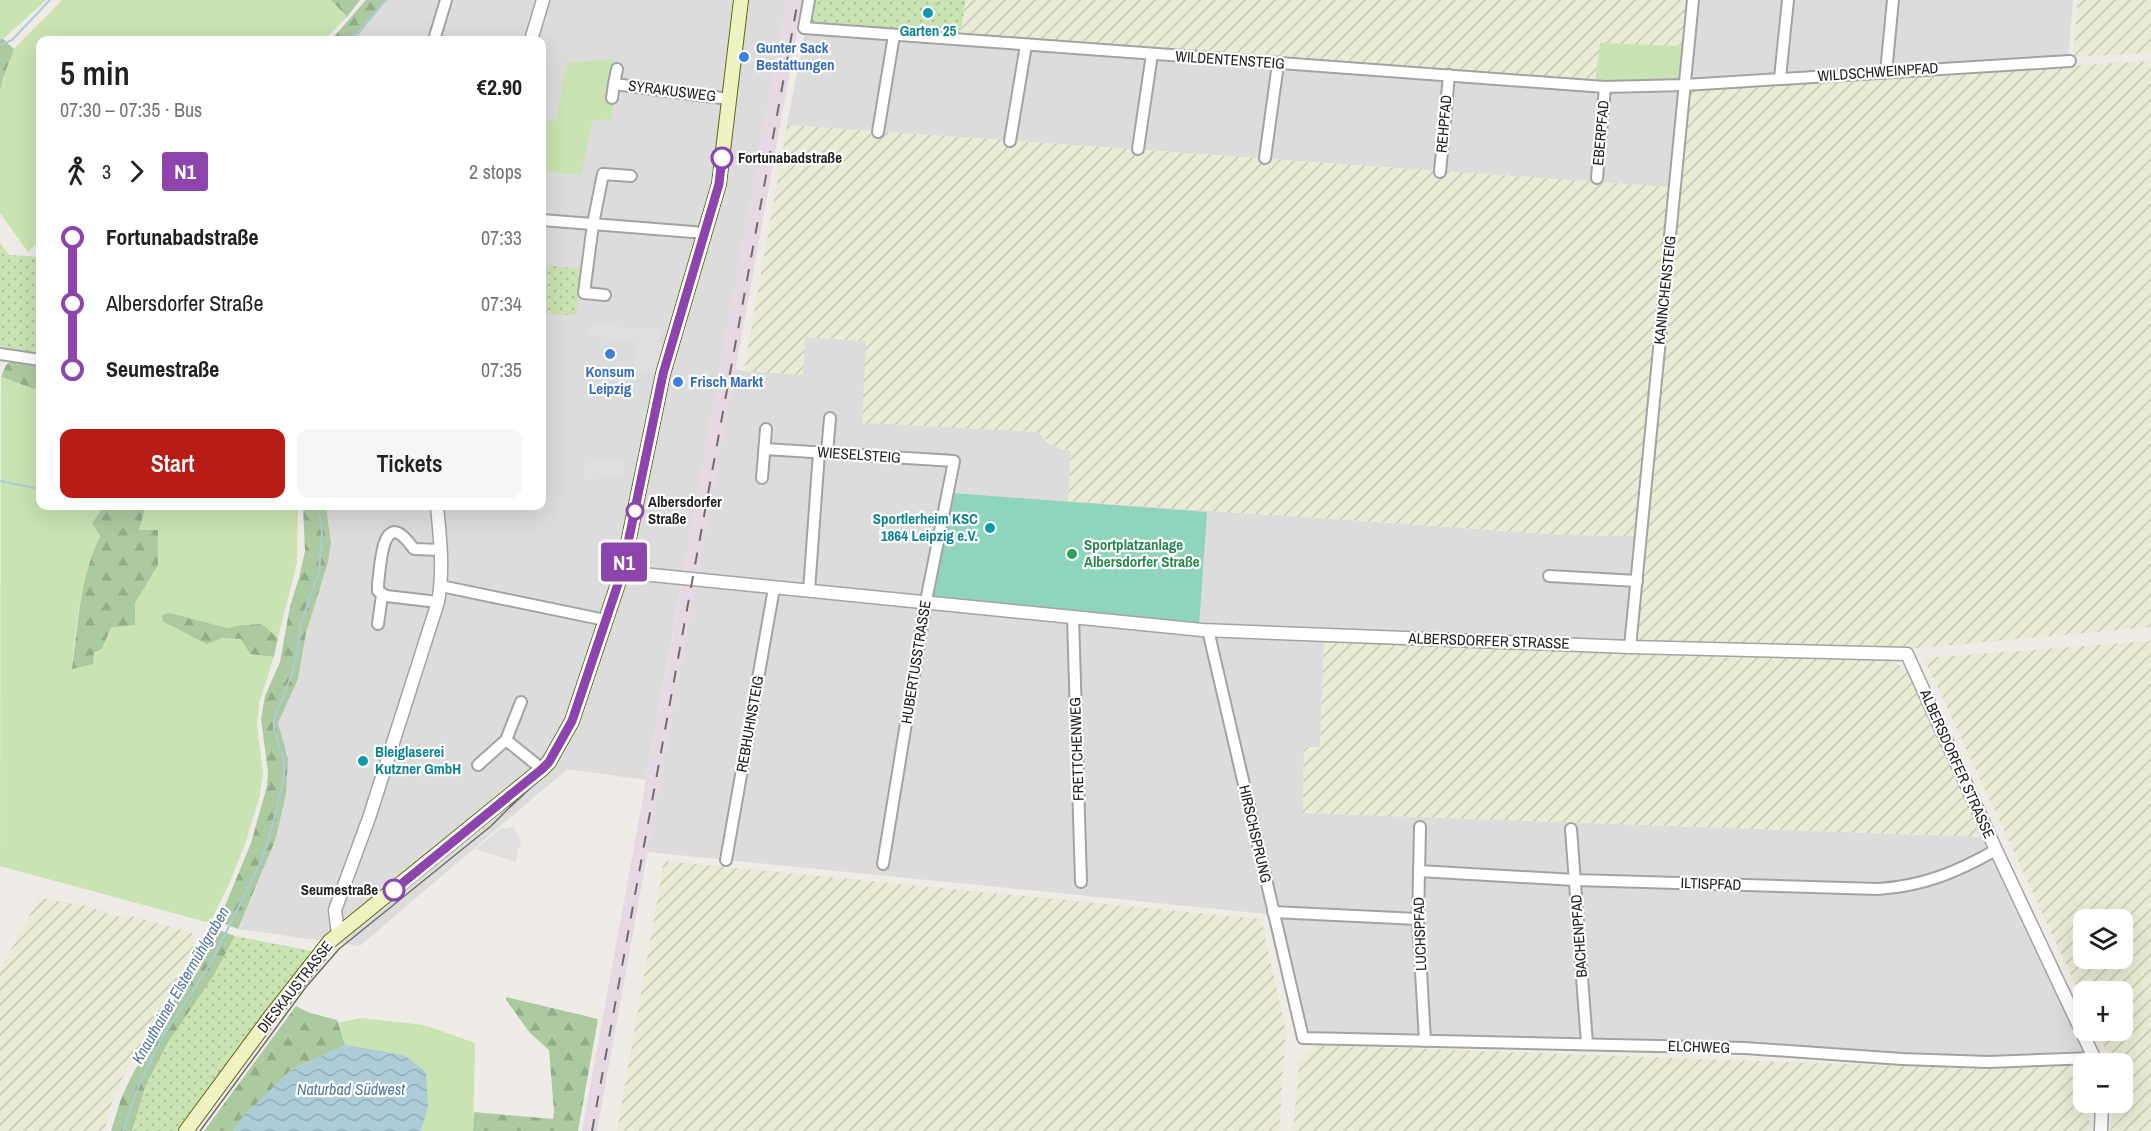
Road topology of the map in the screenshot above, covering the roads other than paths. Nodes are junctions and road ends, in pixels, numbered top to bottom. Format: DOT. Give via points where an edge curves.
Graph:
graph roads {
  1 [pos="446,0"];
  2 [pos="543,0"];
  3 [pos="741,0"];
  4 [pos="809,0"];
  5 [pos="1693,0"];
  6 [pos="1788,0"];
  7 [pos="1893,0"];
  8 [pos="894,35"];
  9 [pos="435,36"];
  10 [pos="532,36"];
  11 [pos="1026,45"];
  12 [pos="1152,54"];
  13 [pos="2070,61"];
  14 [pos="1278,64"];
  15 [pos="616,69"];
  16 [pos="1886,72"];
  17 [pos="1449,75"];
  18 [pos="1780,78"];
  19 [pos="614,84"];
  20 [pos="1685,85"];
  21 [pos="1605,87"];
  22 [pos="612,98"];
  23 [pos="729,99"];
  24 [pos="878,132"];
  25 [pos="1010,141"];
  26 [pos="1138,149"];
  27 [pos="1265,158"];
  28 [pos="1440,172"];
  29 [pos="631,176"];
  30 [pos="1597,178"];
  31 [pos="546,220"];
  32 [pos="593,224"];
  33 [pos="705,232"];
  34 [pos="605,295"];
  35 [pos="0,354"];
  36 [pos="36,359"];
  37 [pos="830,418"];
  38 [pos="766,429"];
  39 [pos="765,449"];
  40 [pos="823,452"];
  41 [pos="954,461"];
  42 [pos="762,478"];
  43 [pos="437,510"];
  44 [pos="441,550"];
  45 [pos="622,572"];
  46 [pos="1549,576"];
  47 [pos="1637,581"];
  48 [pos="441,586"];
  49 [pos="774,588"];
  50 [pos="809,591"];
  51 [pos="382,595"];
  52 [pos="926,601"];
  53 [pos="438,602"];
  54 [pos="1073,617"];
  55 [pos="605,620"];
  56 [pos="378,624"];
  57 [pos="1208,630"];
  58 [pos="1630,647"];
  59 [pos="521,702"];
  60 [pos="506,740"];
  61 [pos="478,765"];
  62 [pos="542,769"];
  63 [pos="1420,827"];
  64 [pos="1571,829"];
  65 [pos="1996,850"];
  66 [pos="726,860"];
  67 [pos="883,864"];
  68 [pos="1419,871"];
  69 [pos="1575,880"];
  70 [pos="1081,882"];
  71 [pos="1273,912"];
  72 [pos="1418,919"];
  73 [pos="338,934"];
  74 [pos="1303,1038"];
  75 [pos="1425,1041"];
  76 [pos="1587,1044"];
  77 [pos="2091,1053"];
  78 [pos="2073,1061"];
  79 [pos="2102,1113"];
  80 [pos="186,1131"];
  81 [pos="2102,1131"];
  1 -- 9 [label="street"];
  2 -- 10 [label="street"];
  3 -- 23 [label="main road, DIESKAUSTRASSE"];
  4 -- 8 [label="street, WILDENTENSTEIG" via="804,28"];
  5 -- 20 [label="street, KANINCHENSTEIG"];
  6 -- 18 [label="street"];
  7 -- 16 [label="street"];
  8 -- 11 [label="street, WILDENTENSTEIG"];
  8 -- 24 [label="street"];
  11 -- 12 [label="street, WILDENTENSTEIG"];
  11 -- 25 [label="street"];
  12 -- 14 [label="street, WILDENTENSTEIG"];
  12 -- 26 [label="street"];
  13 -- 16 [label="street, WILDSCHWEINPFAD"];
  14 -- 17 [label="street, WILDENTENSTEIG"];
  14 -- 27 [label="street"];
  15 -- 19 [label="street, SYRAKUSWEG"];
  16 -- 18 [label="street, WILDSCHWEINPFAD"];
  17 -- 21 [label="street, WILDENTENSTEIG"];
  17 -- 28 [label="street, REHPFAD"];
  18 -- 20 [label="street, WILDSCHWEINPFAD"];
  19 -- 22 [label="street, SYRAKUSWEG"];
  19 -- 23 [label="street, SYRAKUSWEG"];
  20 -- 21 [label="street, WILDENTENSTEIG"];
  20 -- 47 [label="street, KANINCHENSTEIG"];
  21 -- 30 [label="street, EBERPFAD"];
  23 -- 33 [label="main road, DIESKAUSTRASSE" via="719,184"];
  29 -- 32 [label="street" via="603,174"];
  31 -- 32 [label="street"];
  32 -- 33 [label="street"];
  32 -- 34 [label="street" via="584,292"];
  33 -- 45 [label="main road, DIESKAUSTRASSE" via="663,374"];
  35 -- 36 [label="street"];
  37 -- 40 [label="street"];
  38 -- 39 [label="street"];
  39 -- 40 [label="street, WIESELSTEIG"];
  39 -- 42 [label="street"];
  40 -- 41 [label="street, WIESELSTEIG"];
  40 -- 50 [label="street"];
  41 -- 52 [label="street, HUBERTUSSTRASSE"];
  43 -- 44 [label="street"];
  44 -- 48 [label="street"];
  44 -- 51 [label="street" via="414,549 401,534 388,534 378,584"];
  45 -- 49 [label="street, ALBERSDORFER STRASSE"];
  45 -- 55 [label="main road, DIESKAUSTRASSE"];
  46 -- 47 [label="street"];
  47 -- 58 [label="street, KANINCHENSTEIG"];
  48 -- 53 [label="street"];
  48 -- 55 [label="street"];
  49 -- 50 [label="street, ALBERSDORFER STRASSE"];
  49 -- 66 [label="street, REBHUHNSTEIG"];
  50 -- 52 [label="street, ALBERSDORFER STRASSE"];
  51 -- 53 [label="street"];
  51 -- 56 [label="street"];
  52 -- 54 [label="street, ALBERSDORFER STRASSE"];
  52 -- 67 [label="street, HUBERTUSSTRASSE"];
  53 -- 73 [label="street" via="369,818 335,910"];
  54 -- 57 [label="street, ALBERSDORFER STRASSE"];
  54 -- 70 [label="street, FRETTCHENWEG"];
  55 -- 62 [label="main road, DIESKAUSTRASSE" via="572,721"];
  57 -- 58 [label="street, ALBERSDORFER STRASSE"];
  57 -- 71 [label="street, HIRSCHSPRUNG"];
  58 -- 65 [label="street, ALBERSDORFER STRASSE" via="1907,654"];
  59 -- 60 [label="street"];
  60 -- 61 [label="street"];
  60 -- 62 [label="street"];
  62 -- 73 [label="main road, DIESKAUSTRASSE"];
  63 -- 68 [label="street, LUCHSPFAD"];
  64 -- 69 [label="street, BACHENPFAD"];
  65 -- 69 [label="street, ILTISPFAD" via="1931,881 1898,888"];
  65 -- 77 [label="street, ALBERSDORFER STRASSE"];
  68 -- 69 [label="street, ILTISPFAD"];
  68 -- 72 [label="street, LUCHSPFAD"];
  69 -- 76 [label="street, BACHENPFAD"];
  71 -- 72 [label="street"];
  71 -- 74 [label="street, HIRSCHSPRUNG"];
  72 -- 75 [label="street, LUCHSPFAD"];
  73 -- 80 [label="main road, DIESKAUSTRASSE"];
  74 -- 75 [label="street, ELCHWEG"];
  75 -- 76 [label="street, ELCHWEG"];
  76 -- 78 [label="street, ELCHWEG" via="1745,1048 1923,1060"];
  79 -- 81 [label="street"];
}
